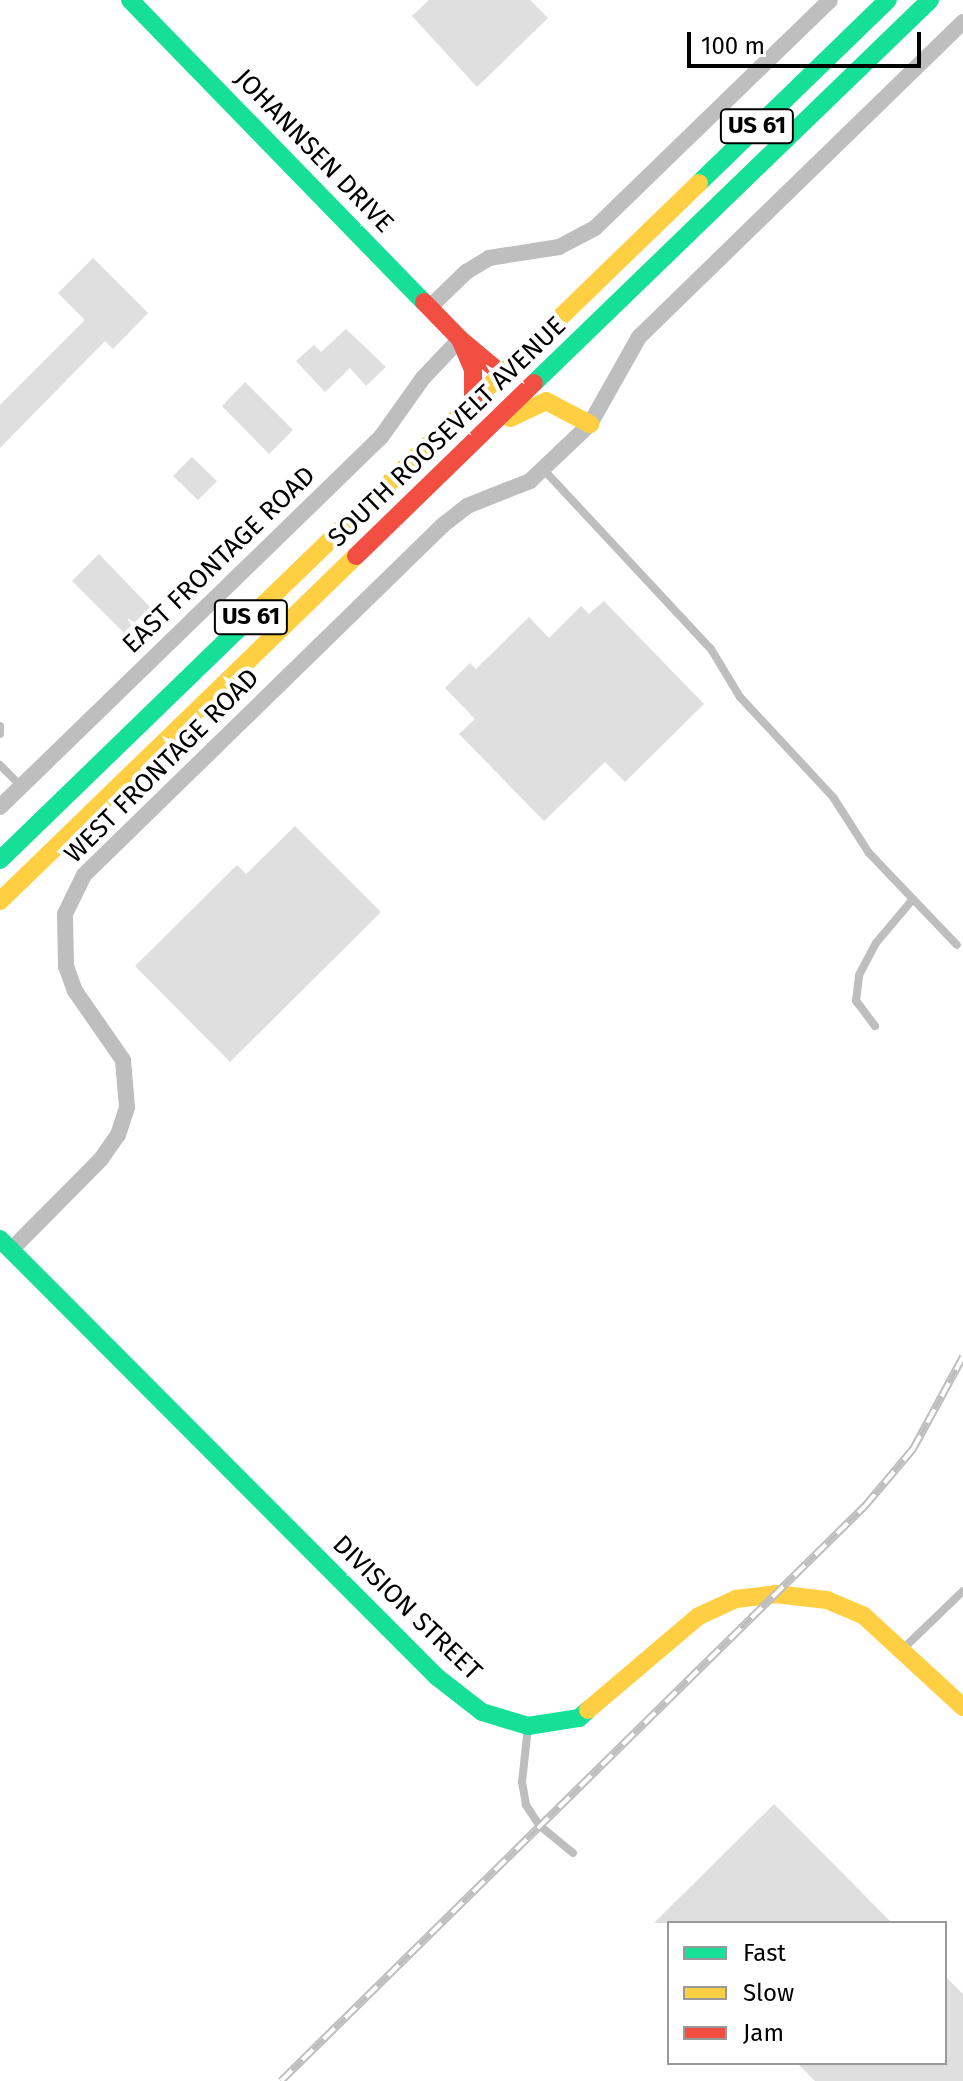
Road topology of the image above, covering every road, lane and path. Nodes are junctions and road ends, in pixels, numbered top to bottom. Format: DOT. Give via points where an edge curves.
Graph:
graph roads {
  1 [pos="130,0"];
  2 [pos="830,0"];
  3 [pos="888,0"];
  4 [pos="930,0"];
  5 [pos="963,22"];
  6 [pos="577,301"];
  7 [pos="429,308"];
  8 [pos="460,339"];
  9 [pos="568,350"];
  10 [pos="502,374"];
  11 [pos="542,375"];
  12 [pos="569,393"];
  13 [pos="473,402"];
  14 [pos="590,424"];
  15 [pos="475,440"];
  16 [pos="543,469"];
  17 [pos="414,500"];
  18 [pos="0,726"];
  19 [pos="0,734"];
  20 [pos="0,765"];
  21 [pos="21,786"];
  22 [pos="0,807"];
  23 [pos="0,860"];
  24 [pos="913,899"];
  25 [pos="0,901"];
  26 [pos="957,945"];
  27 [pos="875,1026"];
  28 [pos="6,1245"];
  29 [pos="963,1591"];
  30 [pos="904,1648"];
  31 [pos="963,1707"];
  32 [pos="528,1726"];
  33 [pos="573,1853"];
  1 -- 7 [label="main road, JOHANNSEN DRIVE"];
  2 -- 7 [label="street" via="595,228 559,247 489,258"];
  3 -- 6 [label="main road, SOUTH ROOSEVELT AVENUE / US 61"];
  4 -- 9 [label="main road, SOUTH ROOSEVELT AVENUE / US 61"];
  5 -- 14 [label="street, WEST FRONTAGE ROAD" via="639,337"];
  6 -- 10 [label="main road, SOUTH ROOSEVELT AVENUE / US 61"];
  6 -- 11 [label="main road" via="544,347"];
  7 -- 8 [label="main road, JOHANNSEN DRIVE"];
  8 -- 10 [label="main road, JOHANNSEN DRIVE"];
  8 -- 13 [label="main road, JOHANNSEN DRIVE" via="473,369"];
  8 -- 21 [label="street, EAST FRONTAGE ROAD" via="428,372 381,437"];
  9 -- 11 [label="main road, SOUTH ROOSEVELT AVENUE / US 61"];
  9 -- 12 [label="main road"];
  10 -- 13 [label="main road, SOUTH ROOSEVELT AVENUE / US 61"];
  10 -- 17 [label="main road" via="499,399"];
  11 -- 12 [label="main road"];
  11 -- 15 [label="main road, SOUTH ROOSEVELT AVENUE / US 61"];
  12 -- 14 [label="main road"];
  12 -- 15 [label="main road" via="537,403"];
  13 -- 23 [label="main road, SOUTH ROOSEVELT AVENUE / US 61"];
  14 -- 16 [label="street, WEST FRONTAGE ROAD"];
  15 -- 17 [label="main road, SOUTH ROOSEVELT AVENUE / US 61"];
  16 -- 24 [label="lane" via="711,649 740,697 833,797 869,853"];
  16 -- 28 [label="street, WEST FRONTAGE ROAD" via="524,485 467,506 443,525 75,888 63,929 66,966 75,991 123,1060 127,1107 118,1135 101,1159"];
  17 -- 25 [label="main road, SOUTH ROOSEVELT AVENUE / US 61"];
  18 -- 19 [label="lane"];
  20 -- 21 [label="lane"];
  21 -- 22 [label="street, EAST FRONTAGE ROAD"];
  24 -- 26 [label="lane"];
  24 -- 27 [label="lane" via="876,943 859,975 856,1001"];
  28 -- 32 [label="main road, DIVISION STREET" via="454,1693 493,1717"];
  29 -- 30 [label="lane"];
  30 -- 31 [label="main road, DIVISION STREET"];
  30 -- 32 [label="main road, DIVISION STREET" via="874,1622 827,1600 775,1594 736,1599 692,1622 586,1715"];
  32 -- 33 [label="lane" via="522,1782 526,1805 539,1825"];
}
